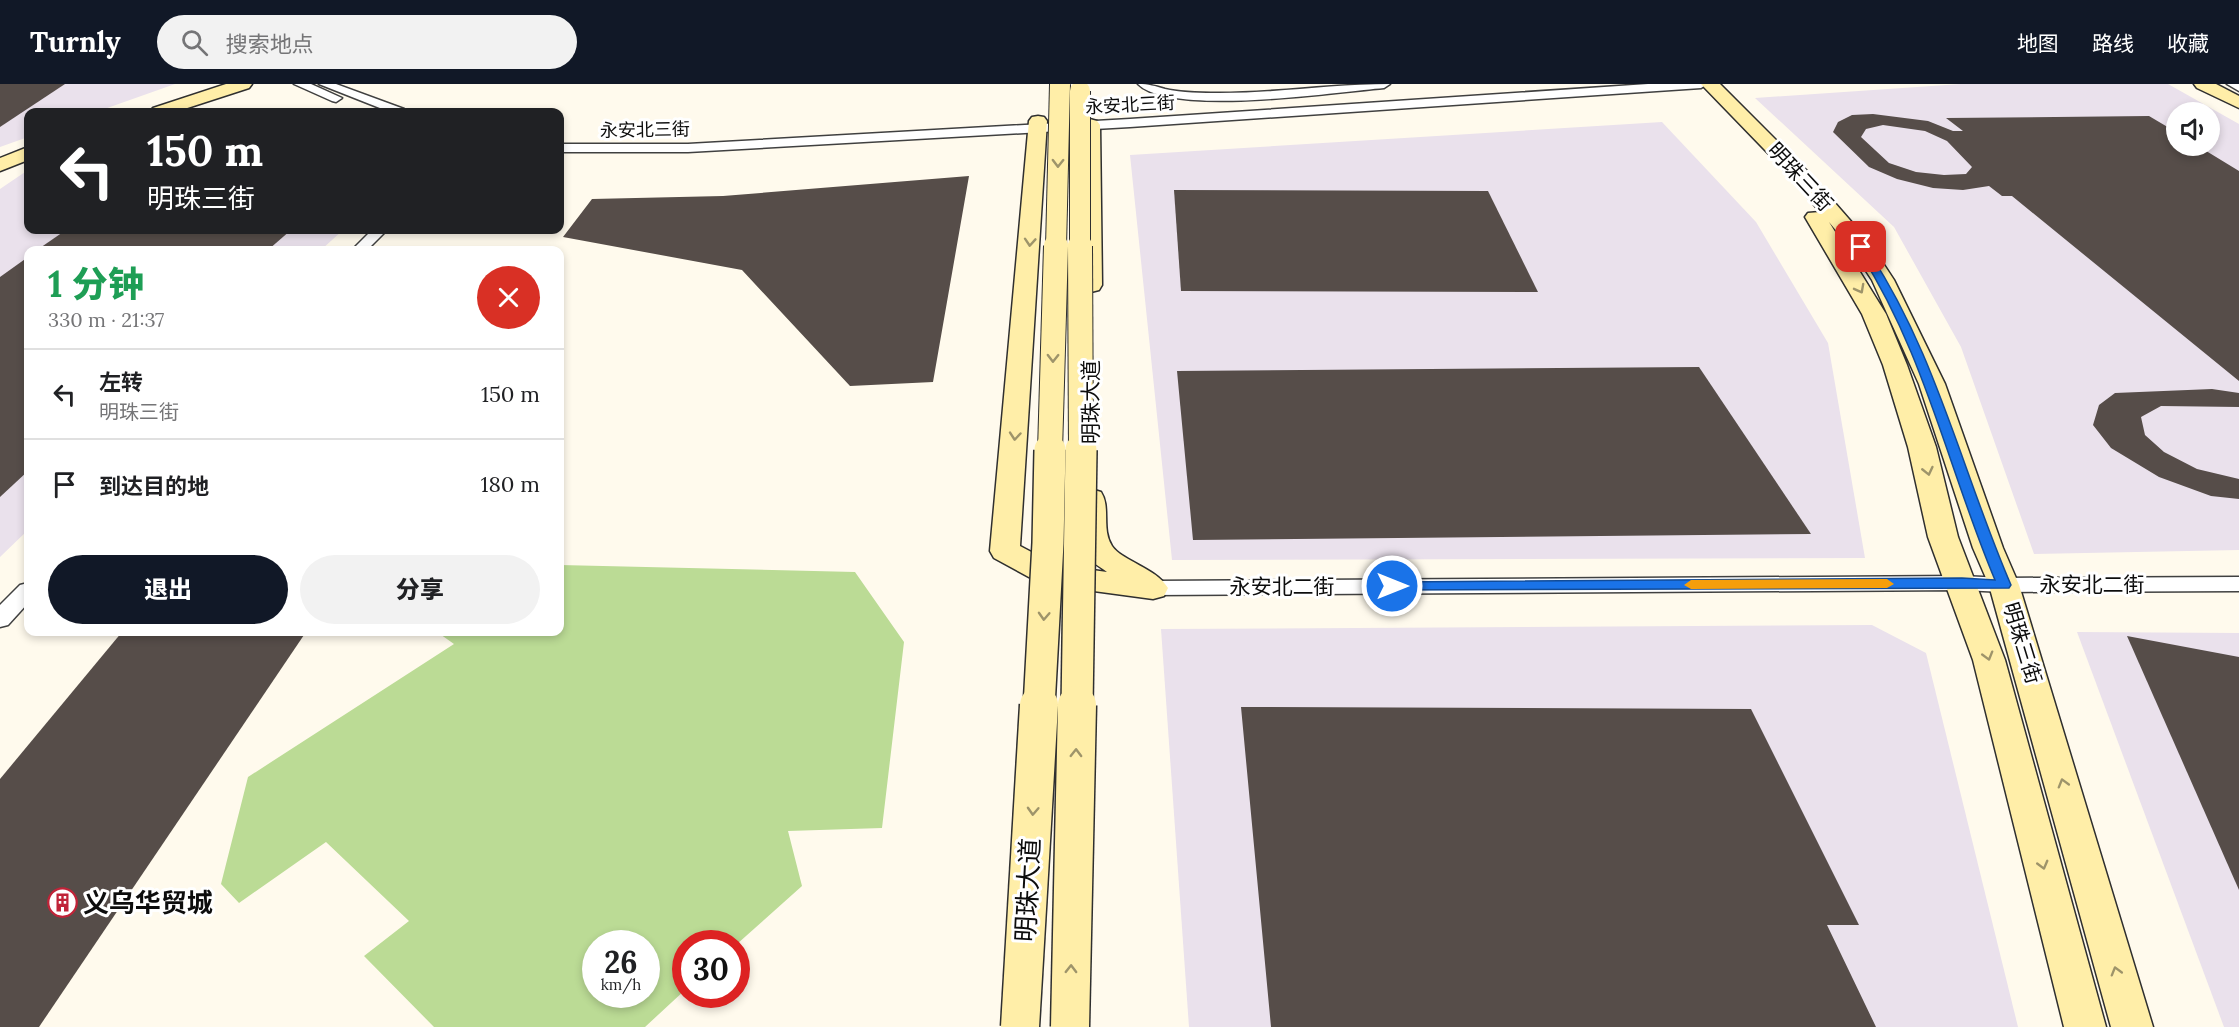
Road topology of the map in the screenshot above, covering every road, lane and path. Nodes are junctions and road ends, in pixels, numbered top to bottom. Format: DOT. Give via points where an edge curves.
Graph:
graph roads {
  1 [pos="220,84"];
  2 [pos="243,84"];
  3 [pos="300,84"];
  4 [pos="325,84"];
  5 [pos="1060,84"];
  6 [pos="1080,84"];
  7 [pos="1144,84"];
  8 [pos="1384,84"];
  9 [pos="1596,84"];
  10 [pos="1698,84"];
  11 [pos="2203,84"];
  12 [pos="2233,84"];
  13 [pos="2239,87"];
  14 [pos="2239,103"];
  15 [pos="158,108"];
  16 [pos="160,108"];
  17 [pos="364,108"];
  18 [pos="389,108"];
  19 [pos="1082,122"];
  20 [pos="1038,124"];
  21 [pos="564,140"];
  22 [pos="564,148"];
  23 [pos="24,155"];
  24 [pos="24,164"];
  25 [pos="0,165"];
  26 [pos="0,174"];
  27 [pos="376,234"];
  28 [pos="363,246"];
  29 [pos="1962,583"];
  30 [pos="2239,584"];
  31 [pos="2004,585"];
  32 [pos="1153,588"];
  33 [pos="24,591"];
  34 [pos="0,592"];
  35 [pos="24,594"];
  36 [pos="0,619"];
  37 [pos="1020,1027"];
  38 [pos="1070,1027"];
  39 [pos="2085,1027"];
  40 [pos="2132,1027"];
  1 -- 15 [label="street"];
  2 -- 16 [label="street"];
  3 -- 17 [label="street"];
  4 -- 18 [label="street"];
  5 -- 37 [label="street, 明珠大道, one-way, bridge" via="1048,543"];
  38 -- 6 [label="street, 明珠大道, one-way, bridge" via="1081,543"];
  7 -- 8 [label="street" via="1161,92 1195,97"];
  9 -- 19 [label="street, 永安北三街"];
  10 -- 19 [label="street, 永安北三街"];
  10 -- 29 [label="street, 明珠三街, one-way" via="1815,216 1874,314 1922,447 1943,537"];
  10 -- 31 [label="street, 明珠三街" via="1800,175 1861,247 1883,280 1932,384"];
  11 -- 14 [label="street"];
  12 -- 13 [label="street"];
  19 -- 20 [label="street, 永安北三街"];
  19 -- 20 [label="street, 永安北三街"];
  19 -- 32 [label="street, 明珠大道" via="1092,528 1100,553"];
  20 -- 21 [label="street, 永安北三街" via="724,140"];
  20 -- 22 [label="street, 永安北三街" via="699,147"];
  20 -- 32 [label="street, one-way" via="1005,551 1049,575"];
  23 -- 25 [label="street"];
  24 -- 26 [label="street"];
  27 -- 28 [label="street"];
  29 -- 31 [label="street, 永安北二街"];
  29 -- 32 [label="street, 永安北二街"];
  29 -- 39 [label="street, 明珠三街, one-way" via="1989,660"];
  30 -- 31 [label="street, 永安北二街"];
  40 -- 31 [label="street, 明珠三街, one-way"];
  33 -- 34 [label="street"];
  35 -- 36 [label="street"];
}
